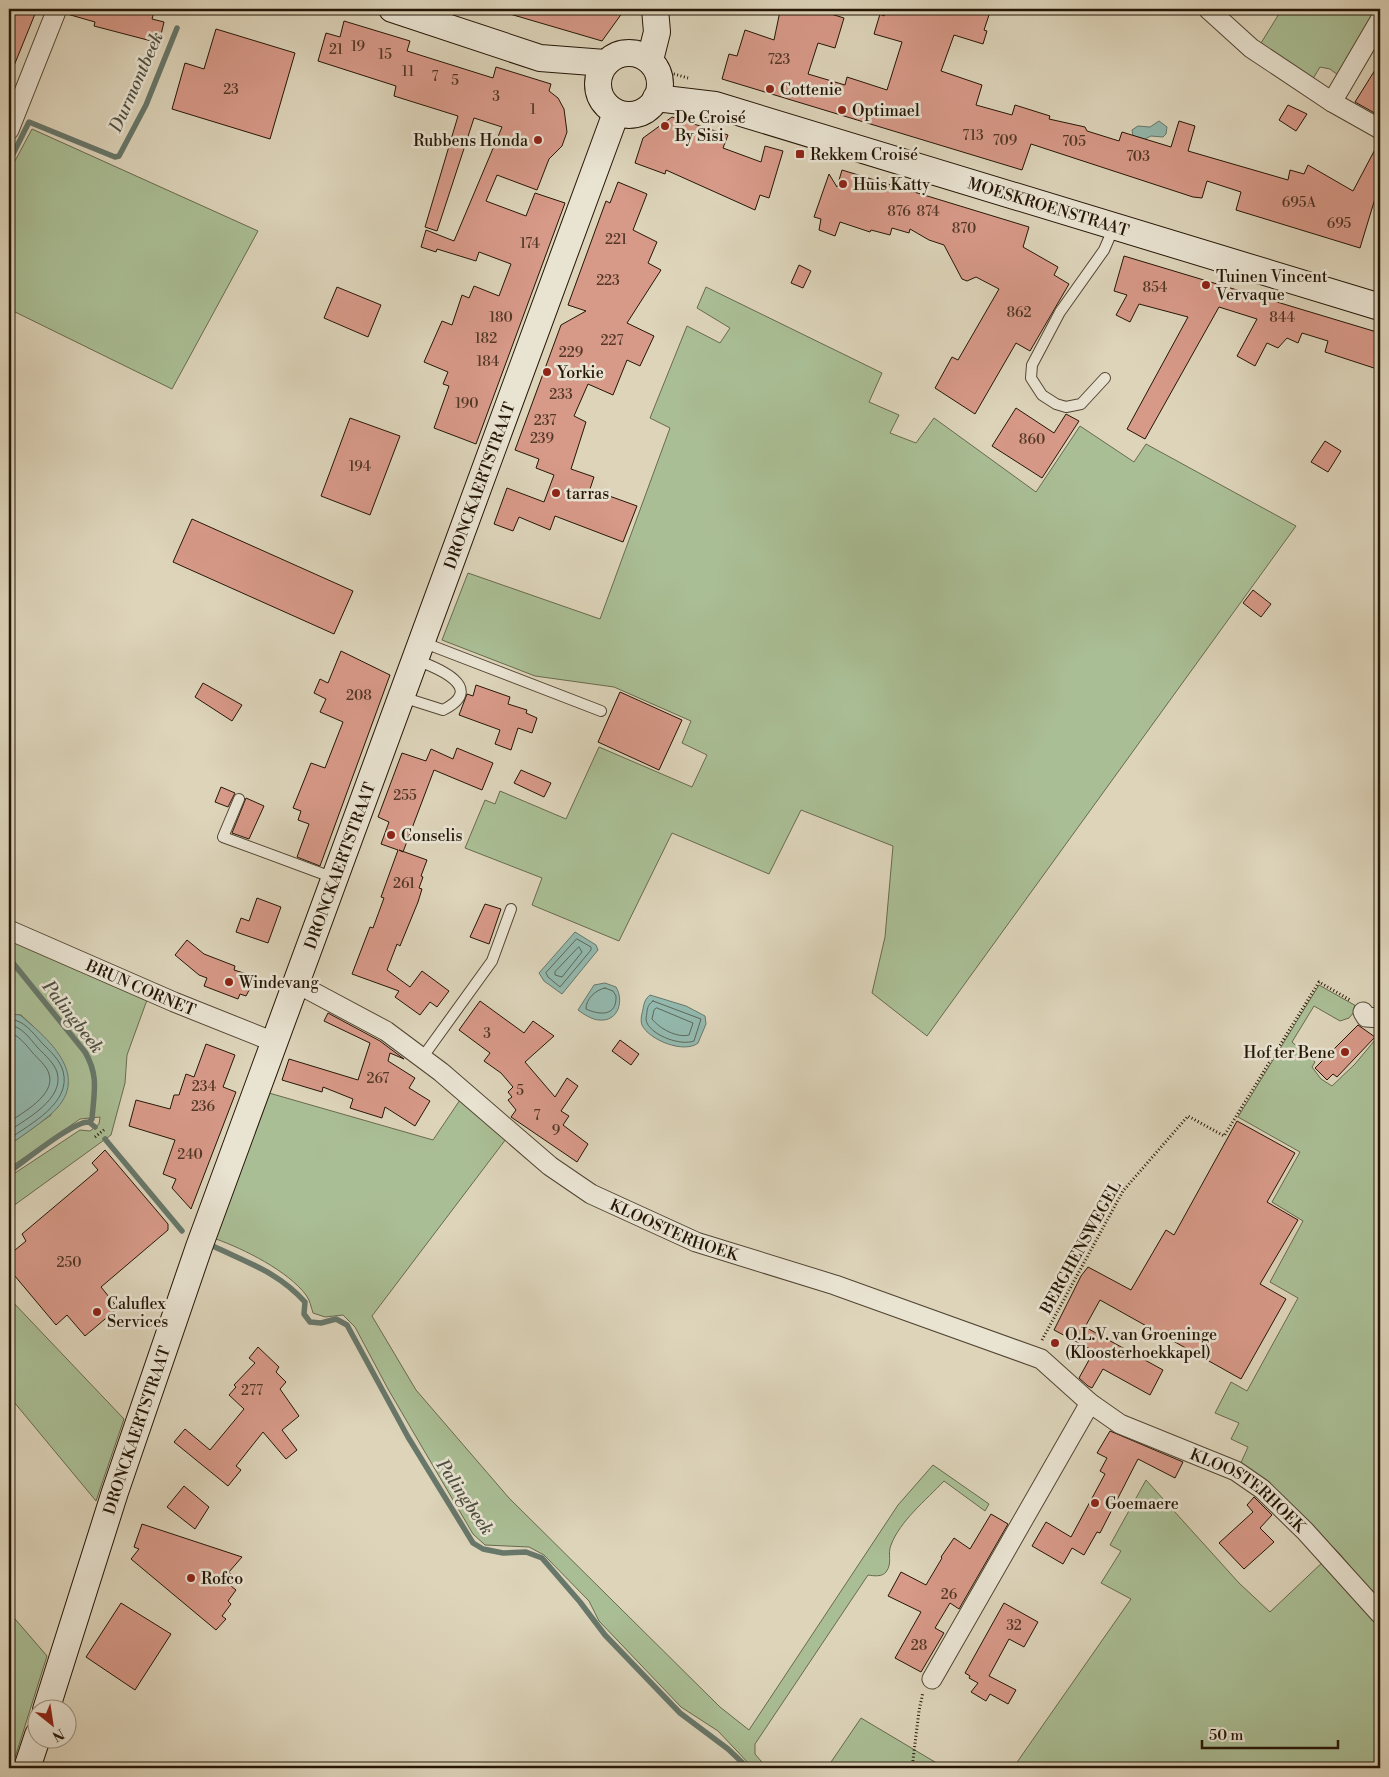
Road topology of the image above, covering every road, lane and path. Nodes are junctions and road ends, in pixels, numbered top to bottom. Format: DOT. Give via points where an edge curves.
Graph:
graph roads {
  1 [pos="57,9"];
  2 [pos="392,9"];
  3 [pos="650,9"];
  4 [pos="655,9"];
  5 [pos="1208,9"];
  6 [pos="1380,20"];
  7 [pos="649,73"];
  8 [pos="601,74"];
  9 [pos="1332,102"];
  10 [pos="616,113"];
  11 [pos="1380,129"];
  12 [pos="9,130"];
  13 [pos="1114,227"];
  14 [pos="1380,307"];
  15 [pos="1105,378"];
  16 [pos="419,651"];
  17 [pos="402,698"];
  18 [pos="601,711"];
  19 [pos="239,799"];
  20 [pos="335,878"];
  21 [pos="511,909"];
  22 [pos="9,930"];
  23 [pos="296,983"];
  24 [pos="1372,1015"];
  25 [pos="274,1042"];
  26 [pos="422,1058"];
  27 [pos="105,1129"];
  28 [pos="95,1137"];
  29 [pos="1033,1356"];
  30 [pos="1090,1403"];
  31 [pos="1380,1614"];
  32 [pos="932,1679"];
  33 [pos="49,1700"];
  34 [pos="33,1750"];
  35 [pos="27,1768"];
  36 [pos="912,1768"];
  1 -- 12 [label="street"];
  2 -- 8 [label="main road" via="540,58 565,72"];
  3 -- 7 [label="main road"];
  4 -- 7 [label="main road" via="657,32"];
  5 -- 9 [label="street" via="1252,48"];
  6 -- 9 [label="street"];
  7 -- 8 [label="main road" via="619,54"];
  7 -- 10 [label="main road" via="648,109 638,114"];
  7 -- 13 [label="main road, MOESKROENSTRAAT" via="715,105"];
  8 -- 10 [label="main road" via="600,99"];
  9 -- 11 [label="street"];
  10 -- 16 [label="main road, DRONCKAERTSTRAAT"];
  13 -- 14 [label="main road, MOESKROENSTRAAT"];
  13 -- 15 [label="lane" via="1104,250 1060,312 1032,365 1031,378 1042,395 1066,407 1081,404"];
  16 -- 17 [label="main road, DRONCKAERTSTRAAT"];
  16 -- 17 [label="lane" via="454,678 460,694 454,705 443,710"];
  16 -- 18 [label="lane"];
  17 -- 20 [label="main road, DRONCKAERTSTRAAT"];
  19 -- 20 [label="lane" via="223,837"];
  20 -- 23 [label="main road, DRONCKAERTSTRAAT"];
  21 -- 26 [label="lane" via="492,961"];
  22 -- 25 [label="street, BRUN CORNET"];
  23 -- 25 [label="main road, DRONCKAERTSTRAAT"];
  23 -- 26 [label="street, KLOOSTERHOEK" via="386,1031"];
  24 -- 29 [label="path, BERGHENSWEGEL" via="1318,982 1224,1136 1188,1116 1123,1191"];
  25 -- 33 [label="main road, DRONCKAERTSTRAAT" via="199,1247"];
  26 -- 29 [label="street, KLOOSTERHOEK" via="550,1166 591,1194 640,1218 696,1242 835,1285"];
  27 -- 28 [label="path"];
  29 -- 30 [label="street, KLOOSTERHOEK" via="1042,1359"];
  30 -- 31 [label="street, KLOOSTERHOEK" via="1120,1424 1236,1471 1262,1489"];
  30 -- 32 [label="street"];
  32 -- 36 [label="path" via="922,1694"];
  34 -- 35 [label="main road"];
}
